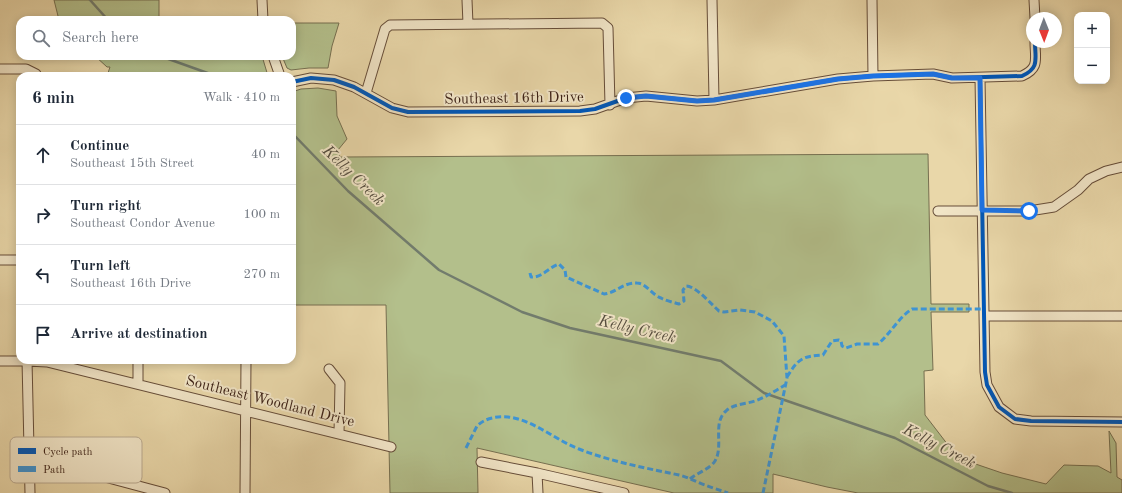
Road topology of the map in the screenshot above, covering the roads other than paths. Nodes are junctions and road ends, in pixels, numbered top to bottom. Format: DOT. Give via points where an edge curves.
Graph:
graph roads {
  1 [pos="262,0"];
  2 [pos="467,0"];
  3 [pos="712,0"];
  4 [pos="872,0"];
  5 [pos="1034,0"];
  6 [pos="1034,12"];
  7 [pos="263,16"];
  8 [pos="468,24"];
  9 [pos="1035,48"];
  10 [pos="275,60"];
  11 [pos="0,69"];
  12 [pos="31,72"];
  13 [pos="279,72"];
  14 [pos="873,76"];
  15 [pos="980,78"];
  16 [pos="296,81"];
  17 [pos="366,93"];
  18 [pos="714,100"];
  19 [pos="610,105"];
  20 [pos="1122,167"];
  21 [pos="982,210"];
  22 [pos="938,211"];
  23 [pos="0,260"];
  24 [pos="16,260"];
  25 [pos="985,316"];
  26 [pos="1122,316"];
  27 [pos="16,360"];
  28 [pos="0,361"];
  29 [pos="27,364"];
  30 [pos="55,364"];
  31 [pos="138,364"];
  32 [pos="246,364"];
  33 [pos="329,370"];
  34 [pos="138,384"];
  35 [pos="246,411"];
  36 [pos="1122,422"];
  37 [pos="339,433"];
  38 [pos="29,437"];
  39 [pos="391,447"];
  40 [pos="481,462"];
  41 [pos="537,473"];
  42 [pos="127,483"];
  43 [pos="165,493"];
  44 [pos="245,493"];
  45 [pos="538,493"];
  46 [pos="624,493"];
  1 -- 7 [label="street"];
  2 -- 8 [label="street"];
  3 -- 18 [label="street"];
  4 -- 14 [label="street"];
  5 -- 6 [label="street"];
  8 -- 17 [label="street" via="388,26"];
  8 -- 19 [label="street" via="602,23 608,28"];
  9 -- 15 [label="street, Southeast 16th Drive" via="1035,64 1030,72 1022,76"];
  10 -- 13 [label="street"];
  11 -- 12 [label="street"];
  14 -- 15 [label="street, Southeast 16th Drive" via="933,74 952,78"];
  14 -- 18 [label="street, Southeast 16th Drive" via="838,79"];
  15 -- 21 [label="street"];
  16 -- 17 [label="street, Southeast 16th Drive" via="328,78"];
  17 -- 19 [label="street, Southeast 16th Drive" via="392,108 408,112 580,111"];
  18 -- 19 [label="street, Southeast 16th Drive" via="646,96 626,98"];
  20 -- 21 [label="street" via="1089,179 1054,208 1029,211"];
  21 -- 22 [label="street"];
  21 -- 25 [label="street"];
  23 -- 24 [label="street"];
  25 -- 26 [label="street"];
  25 -- 36 [label="street" via="985,372 987,385 998,407 1014,418 1031,421"];
  27 -- 28 [label="street, Southeast Woodland Drive"];
  29 -- 38 [label="street"];
  30 -- 34 [label="street, Southeast Woodland Drive"];
  31 -- 34 [label="street"];
  32 -- 35 [label="street"];
  33 -- 37 [label="street" via="340,383"];
  34 -- 35 [label="street, Southeast Woodland Drive"];
  35 -- 37 [label="street, Southeast Woodland Drive"];
  35 -- 44 [label="street"];
  37 -- 39 [label="street, Southeast Woodland Drive"];
  40 -- 41 [label="street"];
  41 -- 45 [label="street"];
  41 -- 46 [label="street"];
  42 -- 43 [label="street"];
}
